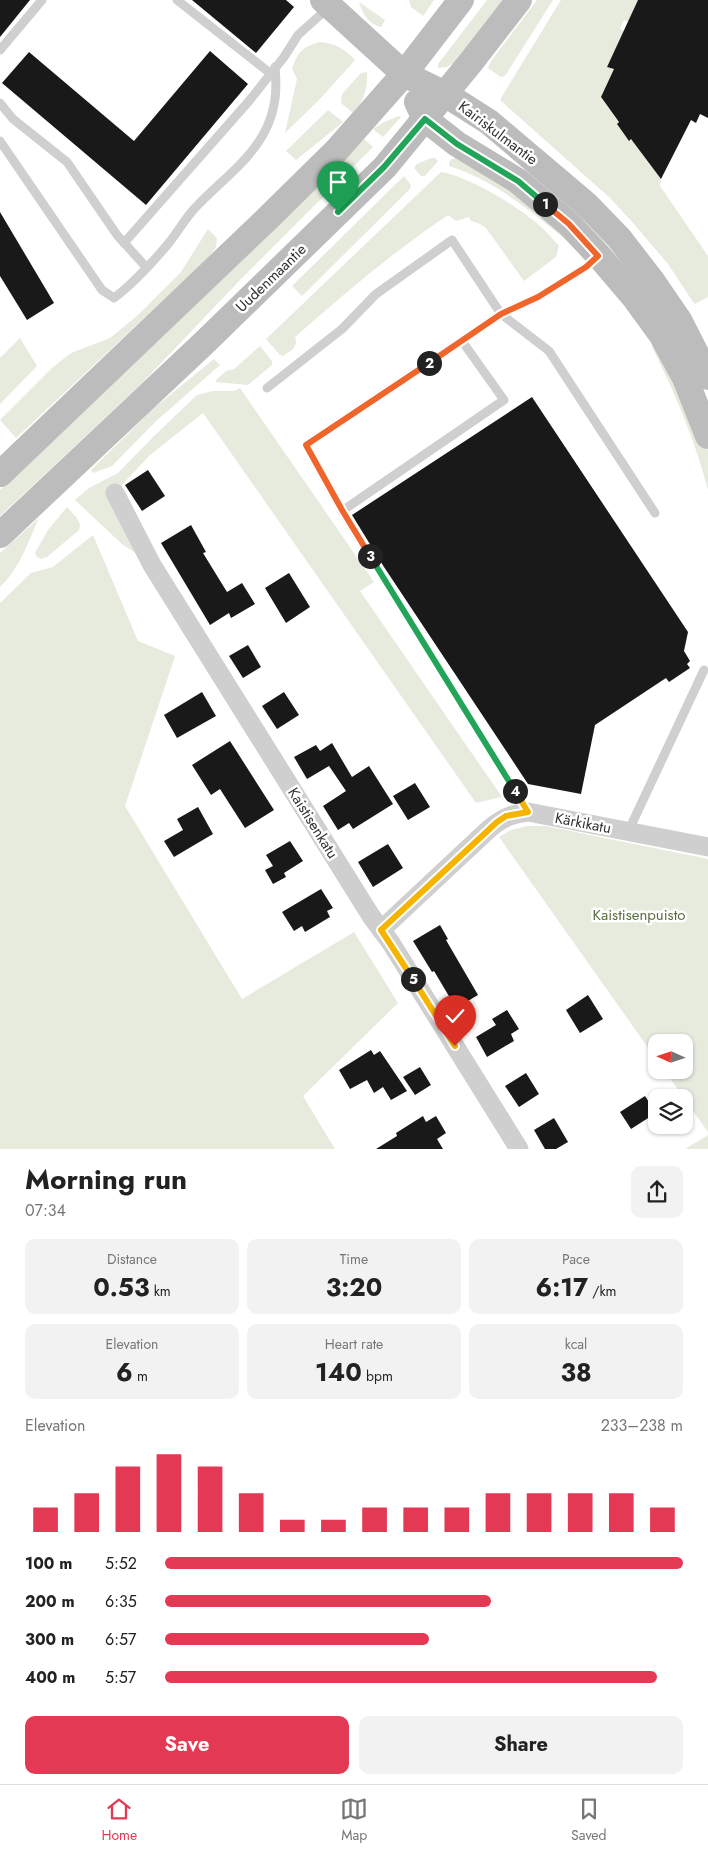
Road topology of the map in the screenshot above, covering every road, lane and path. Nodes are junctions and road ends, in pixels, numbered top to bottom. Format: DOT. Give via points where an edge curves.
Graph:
graph roads {
  1 [pos="42,0"];
  2 [pos="177,0"];
  3 [pos="461,0"];
  4 [pos="519,0"];
  5 [pos="330,2"];
  6 [pos="0,50"];
  7 [pos="272,70"];
  8 [pos="404,74"];
  9 [pos="445,94"];
  10 [pos="0,103"];
  11 [pos="425,119"];
  12 [pos="0,141"];
  13 [pos="124,243"];
  14 [pos="609,247"];
  15 [pos="146,267"];
  16 [pos="501,314"];
  17 [pos="462,341"];
  18 [pos="708,377"];
  19 [pos="268,388"];
  20 [pos="708,436"];
  21 [pos="0,474"];
  22 [pos="115,492"];
  23 [pos="342,510"];
  24 [pos="655,513"];
  25 [pos="0,535"];
  26 [pos="704,670"];
  27 [pos="528,812"];
  28 [pos="628,832"];
  29 [pos="708,847"];
  30 [pos="381,930"];
  31 [pos="519,1149"];
  1 -- 6 [label="lane"];
  2 -- 7 [label="lane"];
  3 -- 8 [label="main road"];
  4 -- 9 [label="main road, Uudenmaantie"];
  5 -- 7 [label="lane" via="298,35"];
  5 -- 8 [label="main road"];
  7 -- 13 [label="lane" via="249,101"];
  7 -- 15 [label="lane" via="277,88 274,107 257,145 195,208"];
  8 -- 9 [label="main road, Kairiskulmantie"];
  8 -- 11 [label="main road, Kairiskulmantie"];
  8 -- 21 [label="main road" via="336,151 275,212"];
  9 -- 11 [label="main road, Uudenmaantie"];
  9 -- 14 [label="main road, Kairiskulmantie" via="489,122 587,205"];
  10 -- 13 [label="lane" via="13,120 67,162"];
  11 -- 14 [label="main road, Kairiskulmantie" via="457,144 518,181 569,224"];
  11 -- 25 [label="main road, Uudenmaantie" via="364,187"];
  12 -- 15 [label="lane" via="102,290 114,298"];
  13 -- 15 [label="lane"];
  14 -- 16 [label="lane" via="586,267 538,297"];
  14 -- 18 [label="main road, Kairiskulmantie" via="673,310"];
  14 -- 20 [label="main road, Kairiskulmantie" via="634,297 661,334 685,378"];
  16 -- 17 [label="lane"];
  16 -- 19 [label="lane" via="452,240 376,294 342,329"];
  16 -- 24 [label="lane" via="549,351"];
  17 -- 23 [label="lane" via="306,445"];
  17 -- 23 [label="lane" via="504,400"];
  22 -- 30 [label="street, Kaistisenkatu" via="152,565"];
  23 -- 27 [label="lane"];
  26 -- 28 [label="lane"];
  27 -- 28 [label="street, Kärkikatu"];
  27 -- 30 [label="street, Kärkikatu" via="506,816 497,822"];
  28 -- 29 [label="street, Kärkikatu"];
  30 -- 31 [label="street, Kaistisenkatu"];
}
